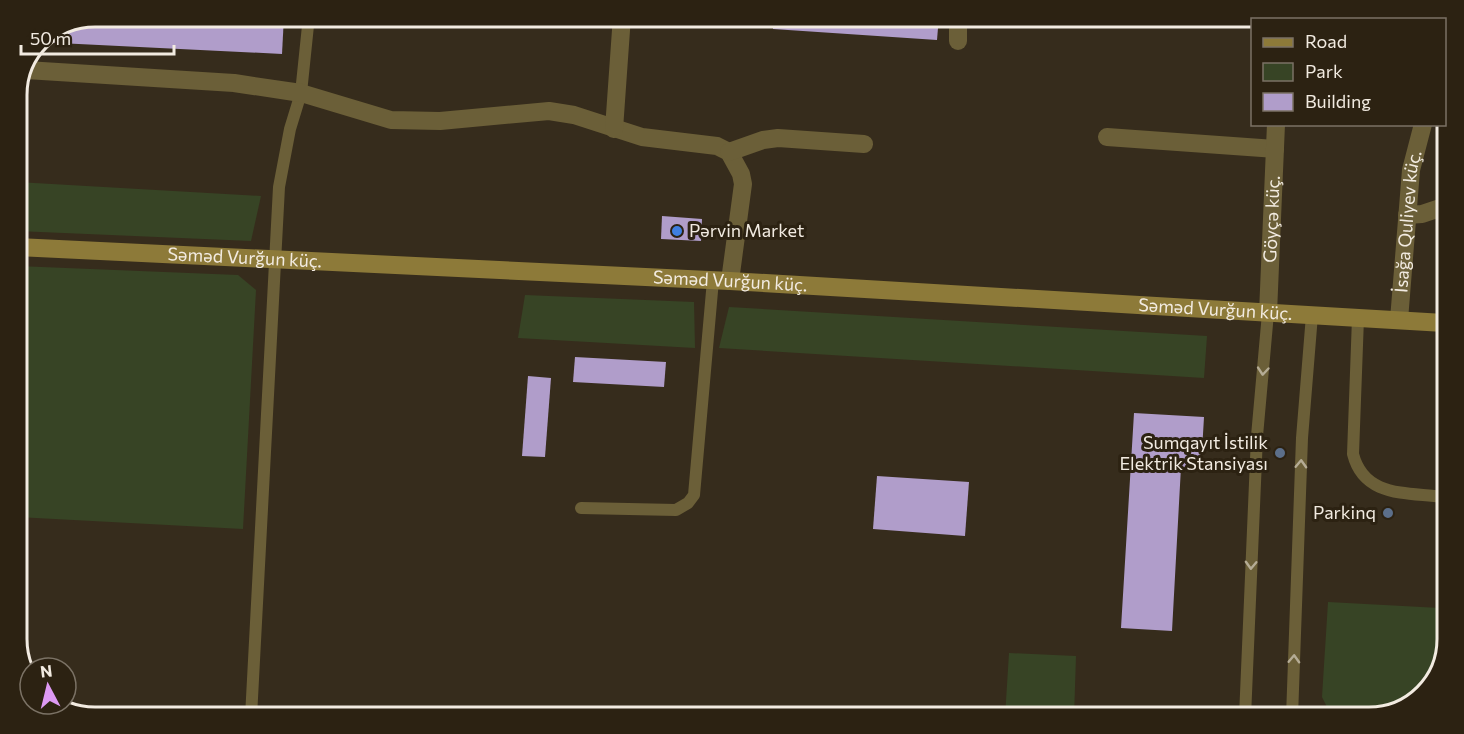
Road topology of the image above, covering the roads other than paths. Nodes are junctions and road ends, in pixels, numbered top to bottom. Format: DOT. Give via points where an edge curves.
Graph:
graph roads {
  1 [pos="308,27"];
  2 [pos="621,27"];
  3 [pos="958,27"];
  4 [pos="958,40"];
  5 [pos="32,70"];
  6 [pos="301,93"];
  7 [pos="1276,126"];
  8 [pos="1423,126"];
  9 [pos="614,129"];
  10 [pos="1107,137"];
  11 [pos="864,144"];
  12 [pos="1275,149"];
  13 [pos="729,152"];
  14 [pos="1437,209"];
  15 [pos="1407,215"];
  16 [pos="27,247"];
  17 [pos="273,258"];
  18 [pos="722,281"];
  19 [pos="1268,313"];
  20 [pos="1312,315"];
  21 [pos="1358,318"];
  22 [pos="1399,320"];
  23 [pos="1437,323"];
  24 [pos="1437,496"];
  25 [pos="582,508"];
  26 [pos="251,707"];
  27 [pos="1245,707"];
  28 [pos="1292,707"];
  1 -- 6 [label="lane"];
  2 -- 9 [label="street"];
  3 -- 4 [label="street"];
  5 -- 6 [label="street" via="234,83"];
  6 -- 9 [label="street" via="391,120 440,121 549,111"];
  6 -- 17 [label="lane" via="279,187"];
  7 -- 12 [label="street, Göyçə küç."];
  8 -- 15 [label="street, İsağa Quliyev küç."];
  9 -- 13 [label="street" via="642,137 717,146"];
  10 -- 12 [label="street"];
  11 -- 13 [label="street" via="778,138"];
  12 -- 19 [label="street, Göyçə küç."];
  13 -- 18 [label="street" via="743,184"];
  14 -- 15 [label="street"];
  15 -- 22 [label="street, İsağa Quliyev küç."];
  16 -- 17 [label="main road, Səməd Vurğun küç."];
  17 -- 18 [label="main road, Səməd Vurğun küç."];
  17 -- 26 [label="lane"];
  18 -- 19 [label="main road, Səməd Vurğun küç."];
  18 -- 25 [label="lane" via="694,495 676,510"];
  19 -- 20 [label="main road, Səməd Vurğun küç."];
  19 -- 27 [label="lane, one-way" via="1257,436"];
  20 -- 21 [label="main road, Səməd Vurğun küç."];
  28 -- 20 [label="lane, one-way" via="1302,438"];
  21 -- 22 [label="main road, Səməd Vurğun küç."];
  21 -- 24 [label="lane" via="1353,454 1356,467 1371,485 1381,489"];
  22 -- 23 [label="main road, Səməd Vurğun küç."];
}
